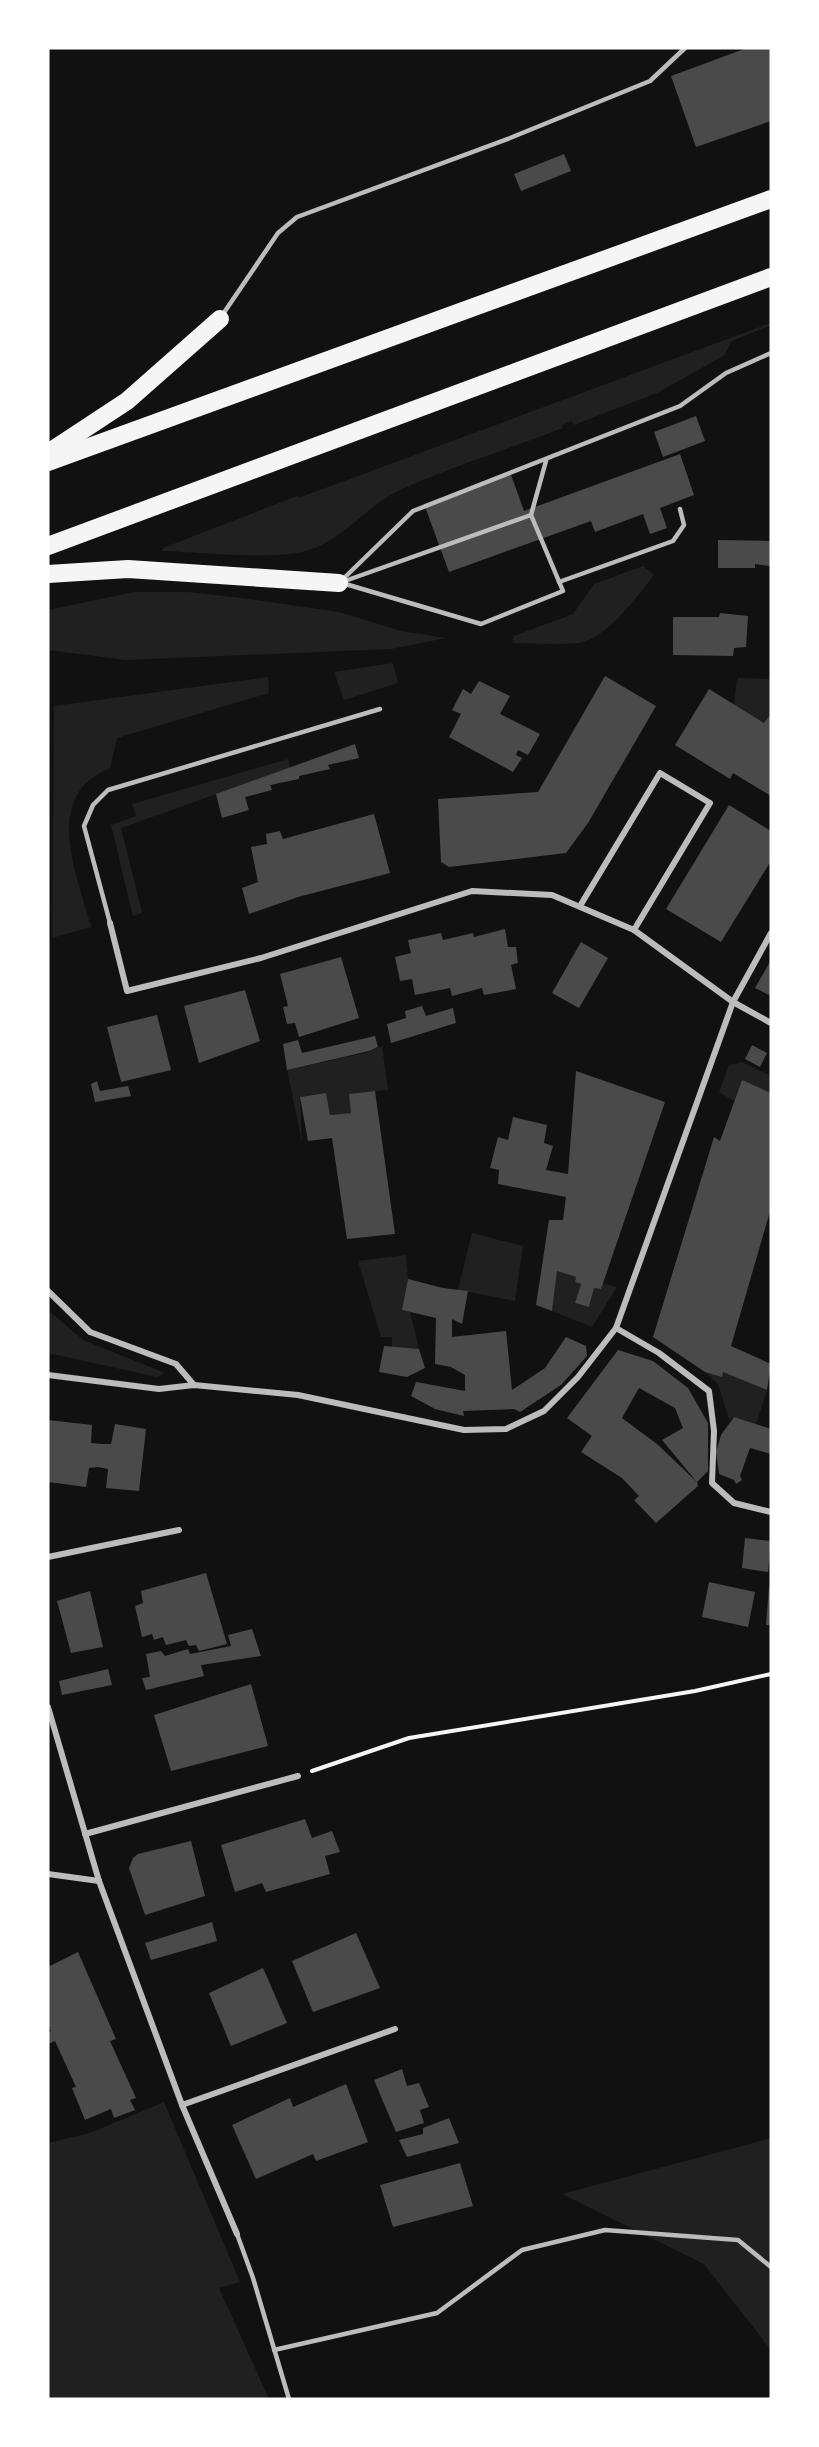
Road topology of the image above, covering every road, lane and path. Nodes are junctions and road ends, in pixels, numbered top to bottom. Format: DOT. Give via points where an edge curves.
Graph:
graph roads {
  1 [pos="684,48"];
  2 [pos="771,199"];
  3 [pos="771,277"];
  4 [pos="220,319"];
  5 [pos="771,353"];
  6 [pos="48,453"];
  7 [pos="546,461"];
  8 [pos="48,462"];
  9 [pos="680,509"];
  10 [pos="531,515"];
  11 [pos="48,546"];
  12 [pos="48,574"];
  13 [pos="559,582"];
  14 [pos="339,583"];
  15 [pos="380,710"];
  16 [pos="580,906"];
  17 [pos="110,922"];
  18 [pos="634,930"];
  19 [pos="771,933"];
  20 [pos="732,1002"];
  21 [pos="771,1023"];
  22 [pos="48,1291"];
  23 [pos="616,1328"];
  24 [pos="48,1375"];
  25 [pos="194,1384"];
  26 [pos="771,1512"];
  27 [pos="179,1530"];
  28 [pos="48,1557"];
  29 [pos="771,1674"];
  30 [pos="48,1707"];
  31 [pos="298,1776"];
  32 [pos="85,1834"];
  33 [pos="48,1874"];
  34 [pos="99,1881"];
  35 [pos="395,2029"];
  36 [pos="182,2105"];
  37 [pos="237,2234"];
  38 [pos="771,2267"];
  39 [pos="274,2350"];
  40 [pos="289,2399"];
  1 -- 4 [label="lane" via="650,81 297,217 278,232"];
  2 -- 8 [label="highway"];
  3 -- 11 [label="highway"];
  4 -- 6 [label="highway" via="127,401"];
  5 -- 7 [label="lane" via="726,373 680,406"];
  7 -- 10 [label="lane"];
  7 -- 14 [label="lane" via="413,511"];
  9 -- 13 [label="lane" via="684,525 673,541"];
  10 -- 13 [label="lane"];
  10 -- 14 [label="lane"];
  12 -- 14 [label="highway" via="128,569"];
  13 -- 14 [label="lane" via="563,591 481,624"];
  15 -- 17 [label="lane" via="108,790 93,805 84,826"];
  16 -- 17 [label="street" via="552,895 472,891 261,958 127,992"];
  16 -- 18 [label="street"];
  16 -- 18 [label="street" via="660,774 710,803"];
  18 -- 20 [label="street"];
  19 -- 20 [label="street"];
  20 -- 21 [label="street"];
  20 -- 23 [label="street"];
  22 -- 25 [label="street" via="90,1332 176,1364"];
  23 -- 25 [label="street" via="578,1377 544,1411 506,1429 464,1430 298,1395"];
  23 -- 26 [label="street" via="659,1353 709,1391 714,1431 712,1483 734,1503"];
  24 -- 25 [label="street" via="159,1389"];
  27 -- 28 [label="street"];
  29 -- 31 [label="path" via="695,1691 410,1738"];
  30 -- 32 [label="street"];
  31 -- 32 [label="street"];
  32 -- 34 [label="street"];
  33 -- 34 [label="street"];
  34 -- 36 [label="street"];
  35 -- 36 [label="street"];
  36 -- 37 [label="street"];
  37 -- 39 [label="lane"];
  38 -- 39 [label="lane" via="738,2240 605,2230 522,2250 437,2313"];
  39 -- 40 [label="lane"];
}
